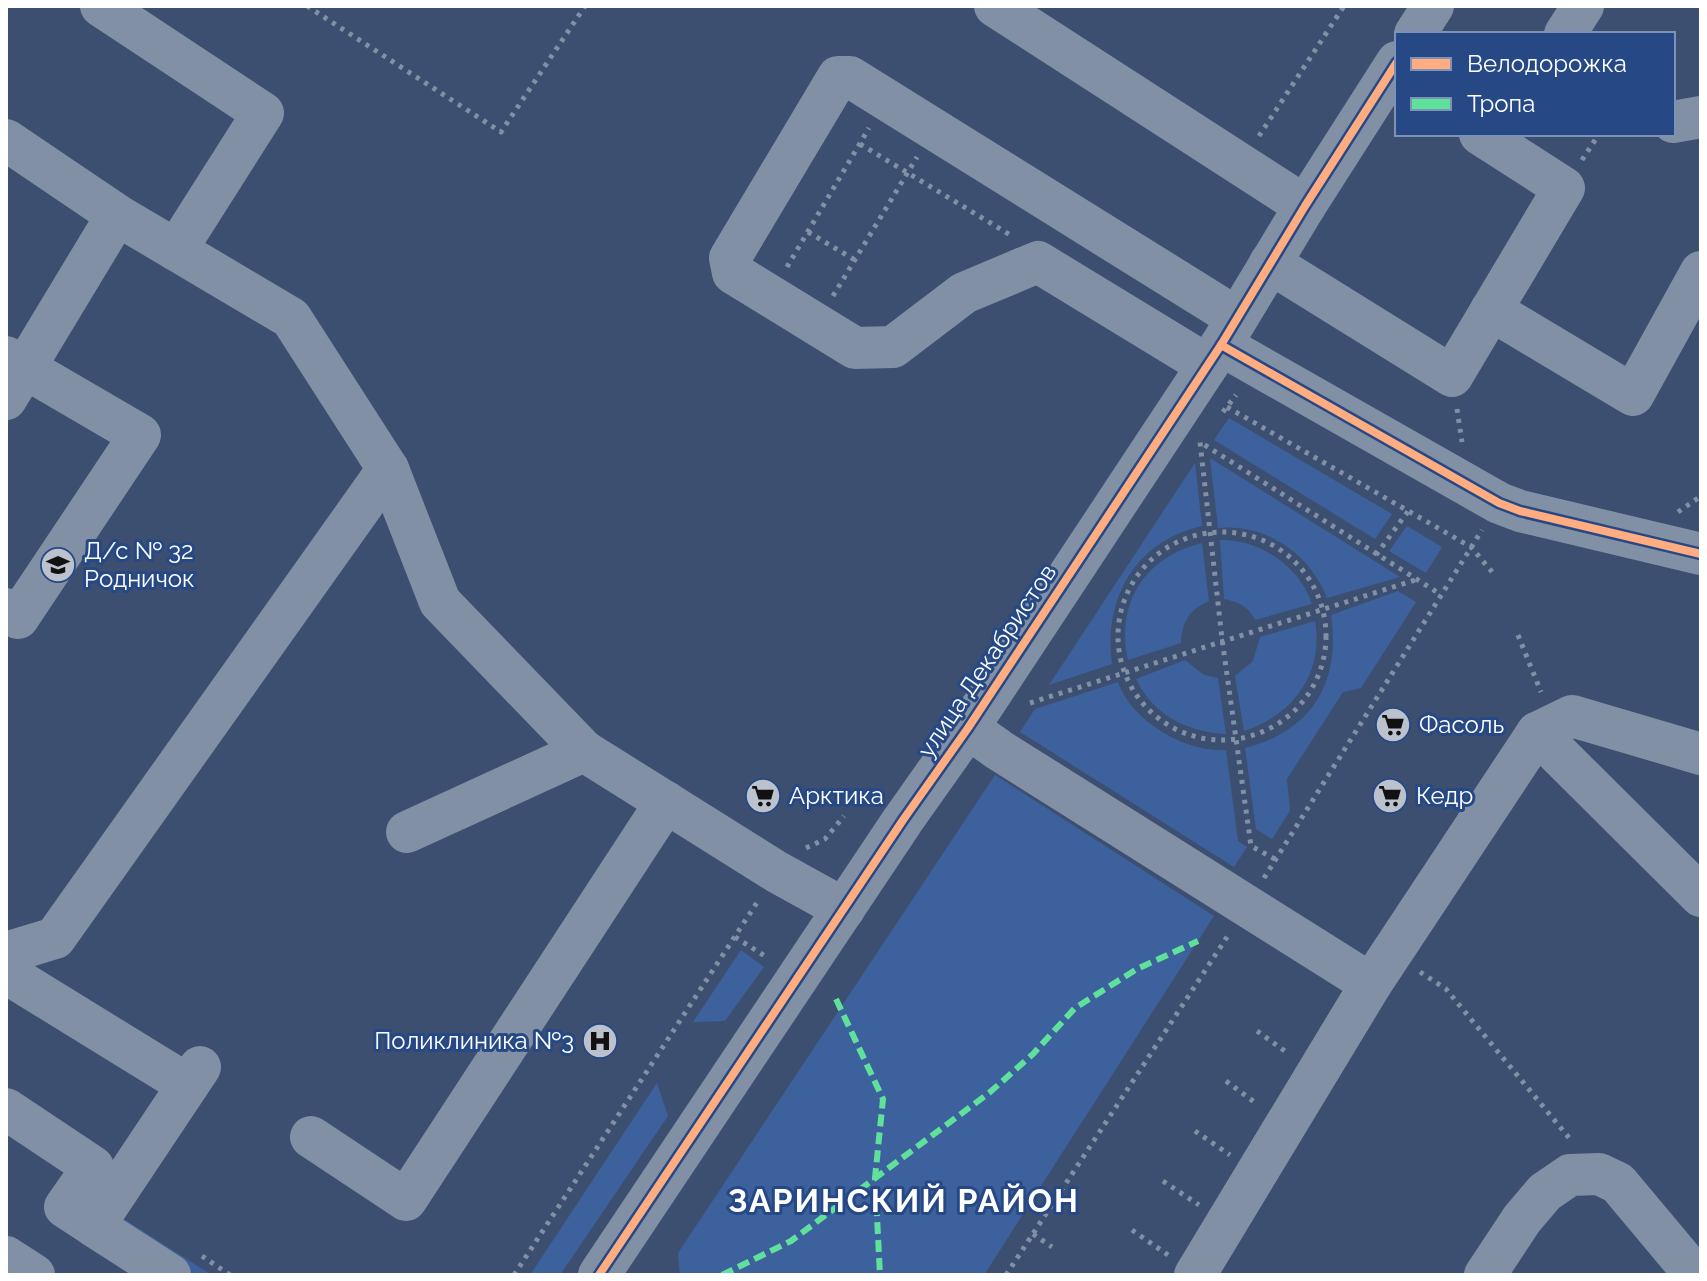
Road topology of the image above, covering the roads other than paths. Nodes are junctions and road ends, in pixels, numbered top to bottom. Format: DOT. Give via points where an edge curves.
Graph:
graph roads {
  1 [pos="101,6"];
  2 [pos="995,6"];
  3 [pos="1433,6"];
  4 [pos="1583,6"];
  5 [pos="1416,32"];
  6 [pos="1566,32"];
  7 [pos="1394,74"];
  8 [pos="1701,117"];
  9 [pos="1675,122"];
  10 [pos="1483,136"];
  11 [pos="6,140"];
  12 [pos="1305,206"];
  13 [pos="117,215"];
  14 [pos="176,250"];
  15 [pos="1270,263"];
  16 [pos="1701,272"];
  17 [pos="1491,310"];
  18 [pos="1222,343"];
  19 [pos="12,375"];
  20 [pos="388,469"];
  21 [pos="1701,554"];
  22 [pos="6,609"];
  23 [pos="968,728"];
  24 [pos="1545,728"];
  25 [pos="584,751"];
  26 [pos="1701,754"];
  27 [pos="666,802"];
  28 [pos="407,832"];
  29 [pos="1701,896"];
  30 [pos="844,909"];
  31 [pos="6,953"];
  32 [pos="1382,969"];
  33 [pos="6,973"];
  34 [pos="6,1109"];
  35 [pos="311,1137"];
  36 [pos="94,1226"];
  37 [pos="6,1257"];
  38 [pos="34,1275"];
  39 [pos="170,1275"];
  40 [pos="599,1275"];
  41 [pos="1195,1275"];
  42 [pos="1485,1275"];
  43 [pos="1695,1275"];
  1 -- 14 [label="street" via="263,113"];
  2 -- 12 [label="street"];
  3 -- 5 [label="street"];
  4 -- 6 [label="street"];
  7 -- 12 [label="street, улица Декабристов"];
  8 -- 9 [label="street"];
  10 -- 17 [label="street" via="1564,188"];
  11 -- 13 [label="street"];
  12 -- 15 [label="street, улица Декабристов"];
  13 -- 14 [label="street"];
  13 -- 19 [label="street"];
  14 -- 20 [label="street" via="291,318"];
  15 -- 17 [label="street" via="1452,376"];
  15 -- 18 [label="street, улица Декабристов"];
  16 -- 17 [label="street" via="1633,395"];
  18 -- 18 [label="street" via="933,129 850,77 838,77 730,258 733,273 855,348 893,347 964,293 1038,262"];
  18 -- 21 [label="street" via="1499,503"];
  18 -- 23 [label="street, улица Декабристов"];
  19 -- 22 [label="street" via="140,435 18,618"];
  20 -- 25 [label="street" via="440,602"];
  20 -- 31 [label="street" via="55,938"];
  23 -- 30 [label="street, улица Декабристов"];
  23 -- 32 [label="street"];
  24 -- 26 [label="street" via="1572,716"];
  24 -- 29 [label="street"];
  24 -- 32 [label="street"];
  25 -- 27 [label="street"];
  25 -- 28 [label="street"];
  27 -- 30 [label="street"];
  27 -- 35 [label="street" via="406,1200"];
  30 -- 40 [label="street, улица Декабристов"];
  32 -- 41 [label="street"];
  33 -- 36 [label="street" via="194,1076"];
  34 -- 36 [label="street" via="93,1167 65,1207"];
  36 -- 39 [label="street"];
  37 -- 38 [label="street"];
  42 -- 43 [label="street" via="1545,1192 1570,1175 1599,1174 1618,1183"];
}
